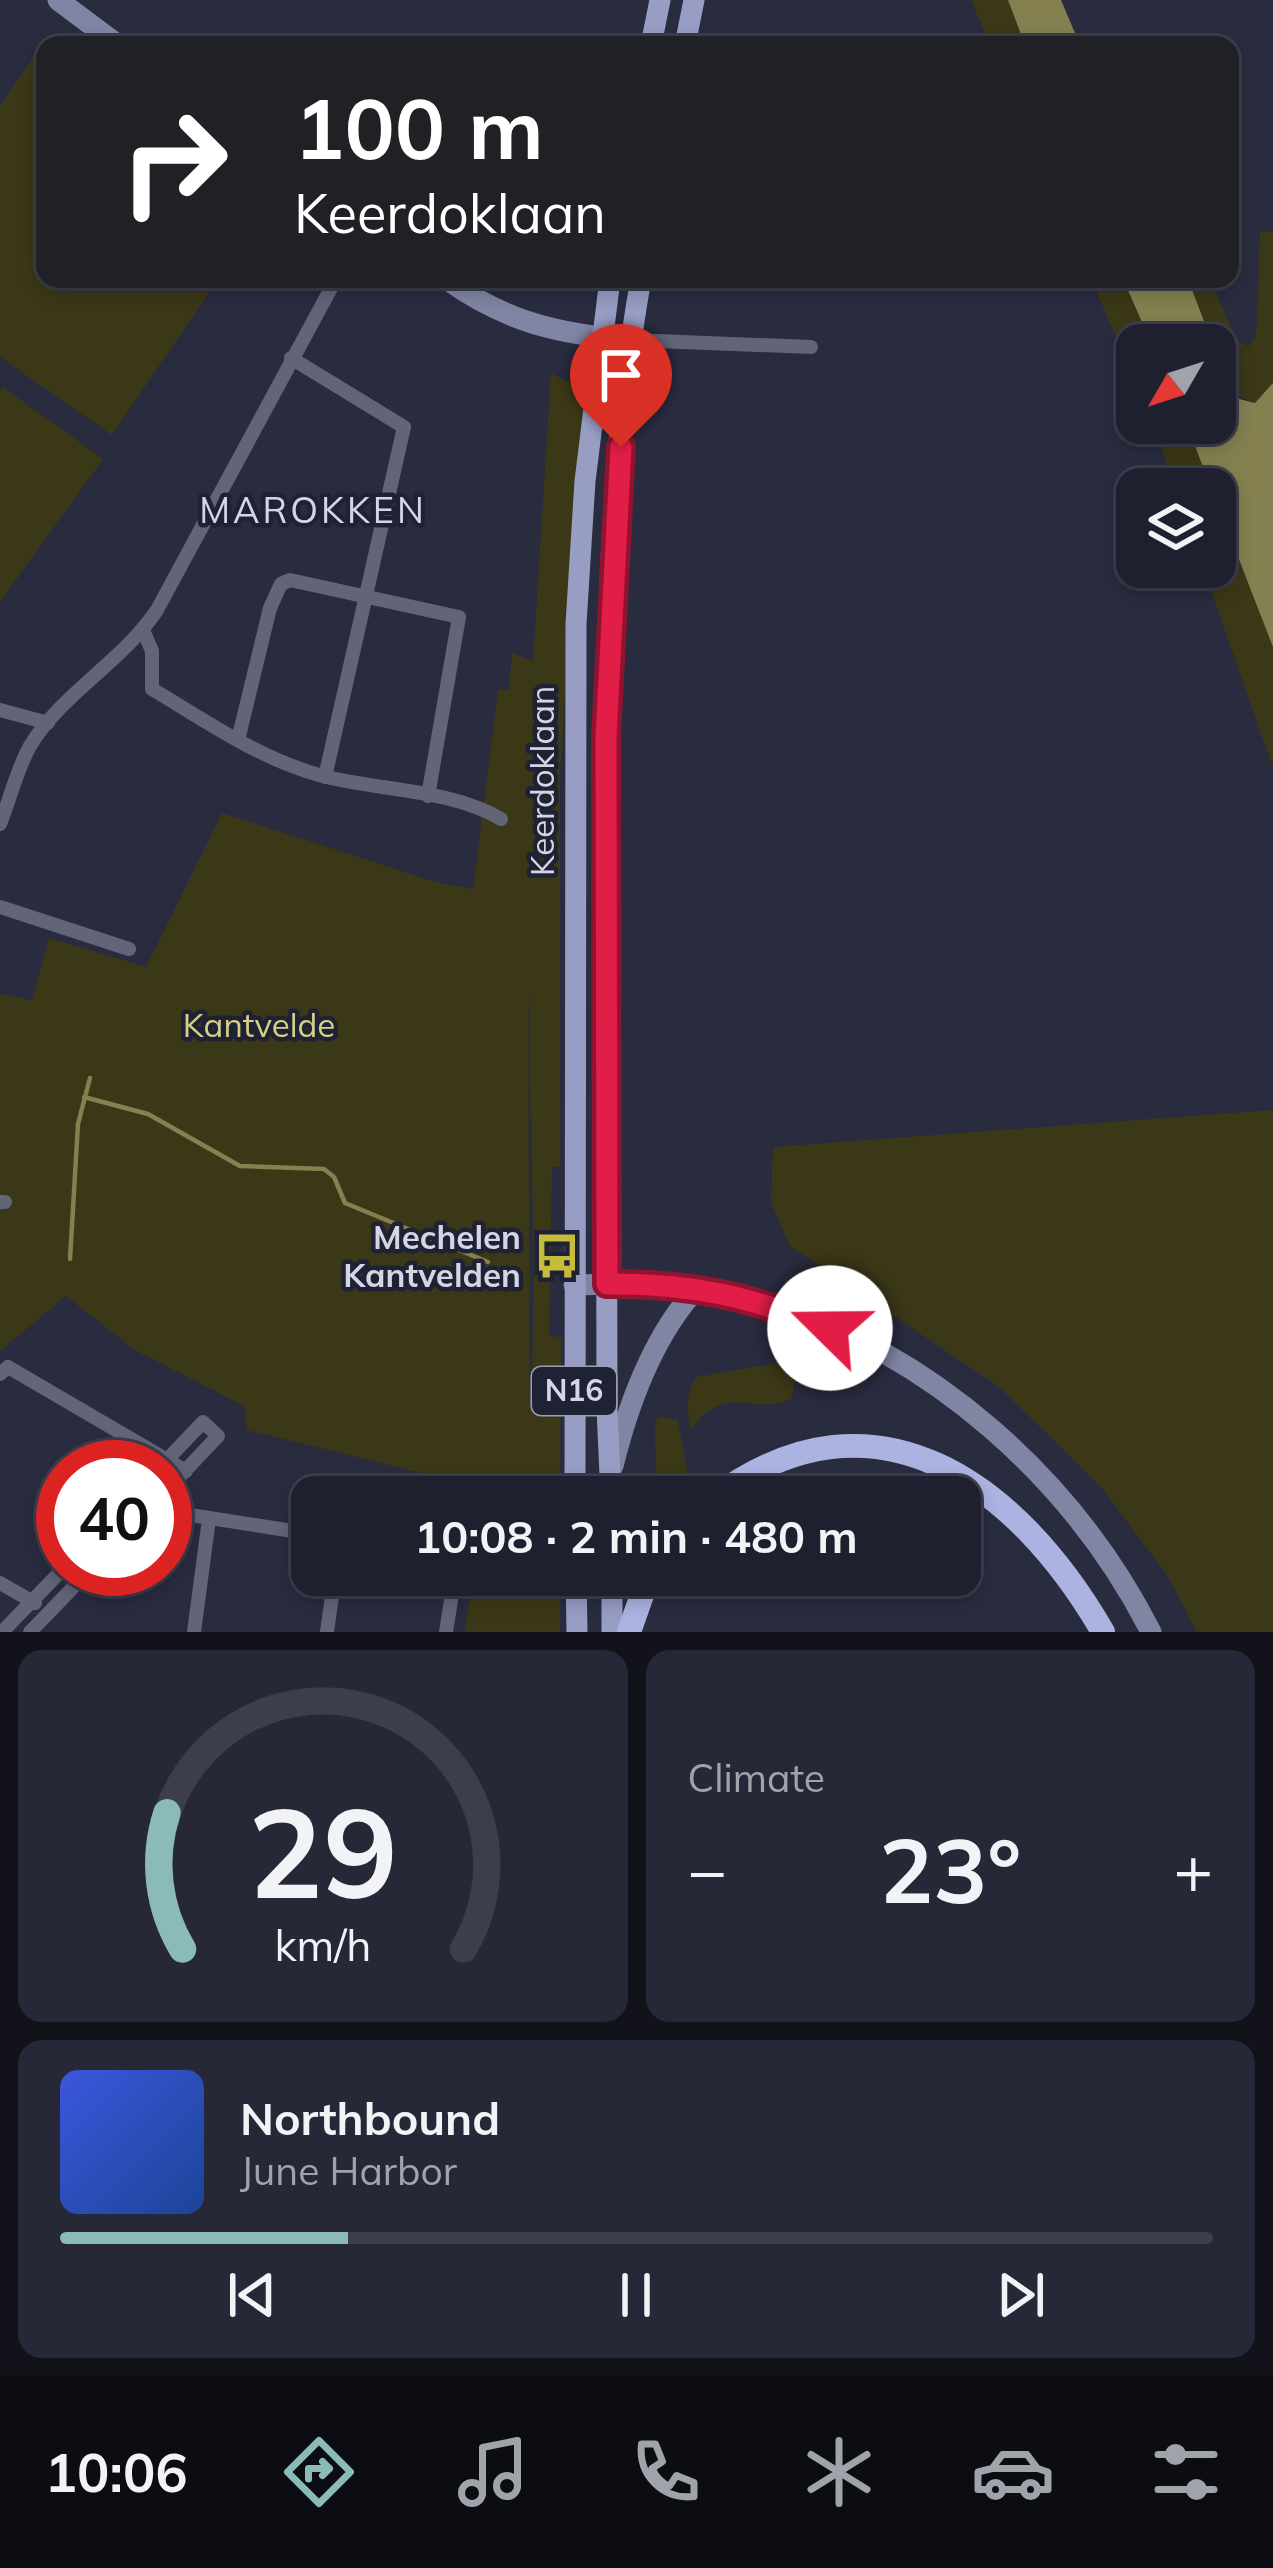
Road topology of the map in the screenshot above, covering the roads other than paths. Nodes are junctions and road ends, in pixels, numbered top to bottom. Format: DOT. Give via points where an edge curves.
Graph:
graph roads {
  1 [pos="58,0"];
  2 [pos="660,0"];
  3 [pos="694,0"];
  4 [pos="106,36"];
  5 [pos="653,36"];
  6 [pos="687,36"];
  7 [pos="330,288"];
  8 [pos="459,288"];
  9 [pos="608,288"];
  10 [pos="639,288"];
  11 [pos="600,338"];
  12 [pos="630,340"];
  13 [pos="812,346"];
  14 [pos="291,358"];
  15 [pos="366,597"];
  16 [pos="143,630"];
  17 [pos="0,710"];
  18 [pos="48,723"];
  19 [pos="238,740"];
  20 [pos="325,777"];
  21 [pos="428,796"];
  22 [pos="501,819"];
  23 [pos="0,824"];
  24 [pos="0,907"];
  25 [pos="129,949"];
  26 [pos="607,1284"];
  27 [pos="574,1285"];
  28 [pos="697,1288"];
  29 [pos="0,1374"];
  30 [pos="126,1440"];
  31 [pos="186,1440"];
  32 [pos="192,1464"];
  33 [pos="575,1476"];
  34 [pos="611,1476"];
  35 [pos="613,1476"];
  36 [pos="746,1476"];
  37 [pos="960,1476"];
  38 [pos="981,1488"];
  39 [pos="192,1516"];
  40 [pos="209,1519"];
  41 [pos="291,1531"];
  42 [pos="0,1583"];
  43 [pos="37,1596"];
  44 [pos="65,1596"];
  45 [pos="332,1596"];
  46 [pos="452,1596"];
  47 [pos="576,1596"];
  48 [pos="611,1596"];
  49 [pos="642,1596"];
  50 [pos="32,1601"];
  51 [pos="50,1612"];
  52 [pos="2,1632"];
  53 [pos="30,1632"];
  54 [pos="194,1632"];
  55 [pos="327,1632"];
  56 [pos="446,1632"];
  57 [pos="577,1632"];
  58 [pos="612,1632"];
  59 [pos="629,1632"];
  60 [pos="1103,1632"];
  61 [pos="1151,1632"];
  1 -- 4 [label="street"];
  2 -- 5 [label="main road"];
  3 -- 6 [label="main road"];
  7 -- 14 [label="street"];
  8 -- 11 [label="street" via="524,324"];
  9 -- 11 [label="main road, Keerdoklaan / N16"];
  10 -- 12 [label="main road, Keerdoklaan / N16"];
  11 -- 12 [label="street"];
  11 -- 27 [label="main road, Keerdoklaan / N16" via="576,624"];
  12 -- 13 [label="street"];
  12 -- 26 [label="main road, Keerdoklaan / N16" via="606,737"];
  14 -- 15 [label="street" via="404,427"];
  14 -- 16 [label="street"];
  15 -- 19 [label="street" via="281,584"];
  15 -- 20 [label="street"];
  15 -- 21 [label="street" via="459,617"];
  16 -- 18 [label="street"];
  16 -- 19 [label="street" via="152,689"];
  17 -- 18 [label="street"];
  18 -- 23 [label="street"];
  19 -- 20 [label="street"];
  20 -- 21 [label="street"];
  21 -- 22 [label="street"];
  24 -- 25 [label="street"];
  26 -- 27 [label="street"];
  26 -- 28 [label="street"];
  26 -- 34 [label="main road, N16"];
  27 -- 33 [label="main road, N16"];
  28 -- 35 [label="street" via="674,1313 650,1363 622,1427"];
  28 -- 61 [label="street" via="767,1303 850,1337 975,1415 1067,1504"];
  29 -- 30 [label="street" via="8,1366"];
  31 -- 32 [label="street" via="202,1423 218,1436"];
  36 -- 37 [label="highway" via="811,1452 869,1448"];
  38 -- 60 [label="highway" via="1020,1519"];
  39 -- 40 [label="street"];
  40 -- 41 [label="street"];
  40 -- 54 [label="street"];
  42 -- 50 [label="street"];
  43 -- 50 [label="street"];
  44 -- 51 [label="street"];
  45 -- 55 [label="street"];
  46 -- 56 [label="street"];
  47 -- 57 [label="main road"];
  48 -- 58 [label="main road"];
  49 -- 59 [label="highway"];
  50 -- 51 [label="street"];
  50 -- 52 [label="street"];
  51 -- 53 [label="street"];
}
